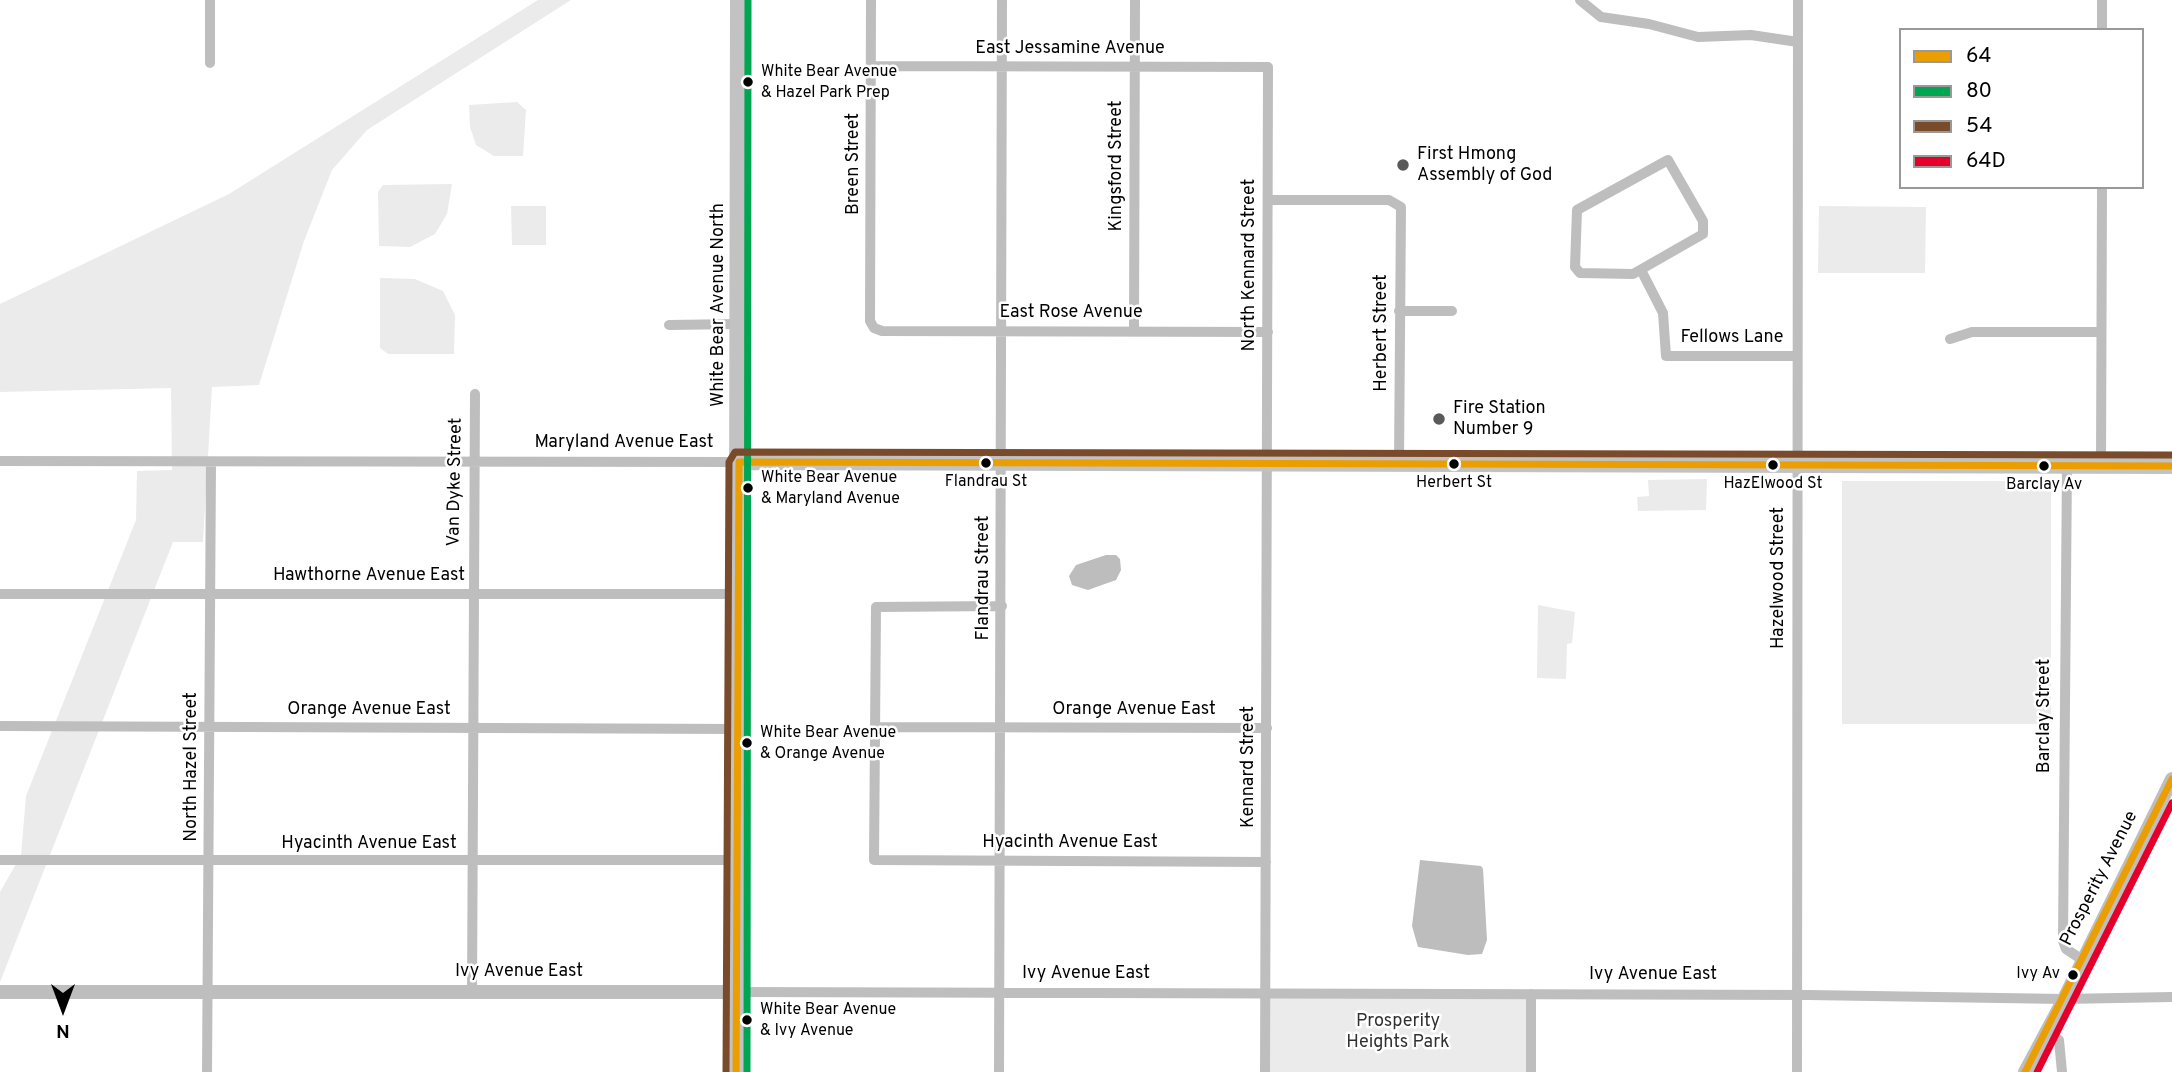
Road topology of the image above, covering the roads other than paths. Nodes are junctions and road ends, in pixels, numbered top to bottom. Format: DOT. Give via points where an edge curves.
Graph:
graph roads {
  1 [pos="210,0"];
  2 [pos="738,0"];
  3 [pos="871,0"];
  4 [pos="1002,0"];
  5 [pos="1135,0"];
  6 [pos="1580,0"];
  7 [pos="1798,0"];
  8 [pos="2102,0"];
  9 [pos="2102,28"];
  10 [pos="1798,42"];
  11 [pos="210,62"];
  12 [pos="872,66"];
  13 [pos="1002,66"];
  14 [pos="1135,67"];
  15 [pos="1268,67"];
  16 [pos="2102,189"];
  17 [pos="1268,200"];
  18 [pos="1641,270"];
  19 [pos="1399,311"];
  20 [pos="1452,311"];
  21 [pos="738,324"];
  22 [pos="669,325"];
  23 [pos="874,328"];
  24 [pos="1002,331"];
  25 [pos="1134,331"];
  26 [pos="1268,332"];
  27 [pos="2101,332"];
  28 [pos="1950,339"];
  29 [pos="1797,356"];
  30 [pos="475,394"];
  31 [pos="0,461"];
  32 [pos="473,462"];
  33 [pos="211,463"];
  34 [pos="739,463"];
  35 [pos="1003,463"];
  36 [pos="1268,463"];
  37 [pos="1399,463"];
  38 [pos="1796,463"];
  39 [pos="2067,465"];
  40 [pos="2101,465"];
  41 [pos="2172,466"];
  42 [pos="210,593"];
  43 [pos="0,594"];
  44 [pos="472,594"];
  45 [pos="738,594"];
  46 [pos="1002,606"];
  47 [pos="0,726"];
  48 [pos="209,727"];
  49 [pos="876,727"];
  50 [pos="1001,727"];
  51 [pos="471,728"];
  52 [pos="1267,728"];
  53 [pos="738,729"];
  54 [pos="2172,779"];
  55 [pos="0,860"];
  56 [pos="737,860"];
  57 [pos="1001,860"];
  58 [pos="209,861"];
  59 [pos="470,862"];
  60 [pos="1266,862"];
  61 [pos="2081,959"];
  62 [pos="0,992"];
  63 [pos="208,992"];
  64 [pos="472,992"];
  65 [pos="736,992"];
  66 [pos="1000,992"];
  67 [pos="1266,993"];
  68 [pos="1531,994"];
  69 [pos="1797,995"];
  70 [pos="2172,997"];
  71 [pos="2064,999"];
  72 [pos="2045,1031"];
  73 [pos="207,1072"];
  74 [pos="736,1072"];
  75 [pos="999,1072"];
  76 [pos="1265,1072"];
  77 [pos="1531,1072"];
  78 [pos="1797,1072"];
  79 [pos="2025,1072"];
  80 [pos="2062,1072"];
  1 -- 11 [label="street"];
  2 -- 21 [label="main road, White Bear Avenue North"];
  3 -- 12 [label="street, Breen Street"];
  4 -- 13 [label="street, Flandrau Street"];
  5 -- 14 [label="street, Kingsford Street"];
  6 -- 10 [label="street" via="1601,17 1695,36 1751,35"];
  7 -- 10 [label="street, Hazelwood Street"];
  8 -- 9 [label="street"];
  10 -- 29 [label="street, Hazelwood Street"];
  12 -- 13 [label="street, East Jessamine Avenue"];
  12 -- 23 [label="street, Breen Street" via="870,321"];
  13 -- 14 [label="street, East Jessamine Avenue"];
  13 -- 24 [label="street, Flandrau Street"];
  14 -- 15 [label="street, East Jessamine Avenue"];
  14 -- 25 [label="street, Kingsford Street"];
  15 -- 17 [label="street, North Kennard Street"];
  16 -- 27 [label="street"];
  17 -- 19 [label="street, Herbert Street" via="1398,203"];
  17 -- 26 [label="street, North Kennard Street"];
  18 -- 18 [label="street" via="1705,230 1668,160 1588,201 1575,215 1577,271 1626,275"];
  18 -- 29 [label="street, Fellows Lane" via="1663,313 1666,356"];
  19 -- 20 [label="street"];
  19 -- 37 [label="street, Herbert Street"];
  21 -- 22 [label="street"];
  21 -- 34 [label="main road, White Bear Avenue North"];
  23 -- 24 [label="street, East Rose Avenue"];
  24 -- 25 [label="street, East Rose Avenue"];
  24 -- 35 [label="street, Flandrau Street"];
  25 -- 26 [label="street, East Rose Avenue"];
  26 -- 36 [label="street, North Kennard Street"];
  27 -- 28 [label="street" via="1972,332"];
  27 -- 40 [label="street"];
  29 -- 38 [label="street, Hazelwood Street"];
  30 -- 32 [label="street, Van Dyke Street"];
  31 -- 33 [label="street, Maryland Avenue East"];
  32 -- 33 [label="street, Maryland Avenue East"];
  32 -- 34 [label="street, Maryland Avenue East"];
  32 -- 44 [label="street, Van Dyke Street"];
  33 -- 42 [label="street, North Hazel Street"];
  34 -- 35 [label="main road, Maryland Avenue East"];
  34 -- 45 [label="main road, White Bear Avenue North"];
  35 -- 36 [label="main road, Maryland Avenue East"];
  35 -- 46 [label="street, Flandrau Street"];
  36 -- 37 [label="main road, Maryland Avenue East"];
  36 -- 52 [label="street, Kennard Street"];
  37 -- 38 [label="main road, Maryland Avenue East"];
  38 -- 39 [label="main road, Maryland Avenue East"];
  38 -- 69 [label="street, Hazelwood Street"];
  39 -- 40 [label="main road, Maryland Avenue East"];
  39 -- 61 [label="street, Barclay Street" via="2063,941 2066,949"];
  40 -- 41 [label="main road, Maryland Avenue East"];
  42 -- 43 [label="street, Hawthorne Avenue East"];
  42 -- 44 [label="street, Hawthorne Avenue East"];
  42 -- 48 [label="street, North Hazel Street"];
  44 -- 45 [label="street, Hawthorne Avenue East"];
  44 -- 51 [label="street, Van Dyke Street"];
  45 -- 53 [label="main road, White Bear Avenue North"];
  46 -- 49 [label="street" via="876,607"];
  46 -- 50 [label="street, Flandrau Street"];
  47 -- 48 [label="street, Orange Avenue East"];
  48 -- 51 [label="street, Orange Avenue East"];
  48 -- 58 [label="street, North Hazel Street"];
  49 -- 50 [label="street, Orange Avenue East"];
  49 -- 57 [label="street, Hyacinth Avenue East" via="874,860"];
  50 -- 52 [label="street, Orange Avenue East"];
  50 -- 57 [label="street, Flandrau Street"];
  51 -- 53 [label="street, Orange Avenue East"];
  51 -- 59 [label="street, Van Dyke Street"];
  52 -- 60 [label="street, Kennard Street"];
  53 -- 56 [label="main road, White Bear Avenue North"];
  54 -- 61 [label="street, Prosperity Avenue"];
  55 -- 58 [label="street, Hyacinth Avenue East"];
  56 -- 59 [label="street, Hyacinth Avenue East"];
  56 -- 65 [label="main road, White Bear Avenue North"];
  57 -- 60 [label="street, Hyacinth Avenue East"];
  57 -- 66 [label="street, Flandrau Street"];
  58 -- 59 [label="street, Hyacinth Avenue East"];
  58 -- 63 [label="street, North Hazel Street"];
  59 -- 64 [label="street, Van Dyke Street"];
  60 -- 67 [label="street, Kennard Street"];
  61 -- 71 [label="street, Prosperity Avenue"];
  62 -- 63 [label="street, Ivy Avenue East"];
  63 -- 64 [label="street, Ivy Avenue East"];
  63 -- 73 [label="street, North Hazel Street"];
  64 -- 65 [label="street, Ivy Avenue East"];
  65 -- 66 [label="street, Ivy Avenue East"];
  65 -- 74 [label="main road, White Bear Avenue North"];
  66 -- 67 [label="street, Ivy Avenue East"];
  66 -- 75 [label="street, Flandrau Street"];
  67 -- 68 [label="street, Ivy Avenue East"];
  67 -- 76 [label="street, Kennard Street"];
  68 -- 69 [label="street, Ivy Avenue East"];
  68 -- 77 [label="street"];
  69 -- 71 [label="street, Ivy Avenue East"];
  69 -- 78 [label="street, Hazelwood Street"];
  70 -- 71 [label="street, Ivy Avenue East"];
  71 -- 72 [label="street, Prosperity Avenue"];
  72 -- 79 [label="street, Prosperity Avenue"];
  72 -- 80 [label="street" via="2059,1040"];
}
